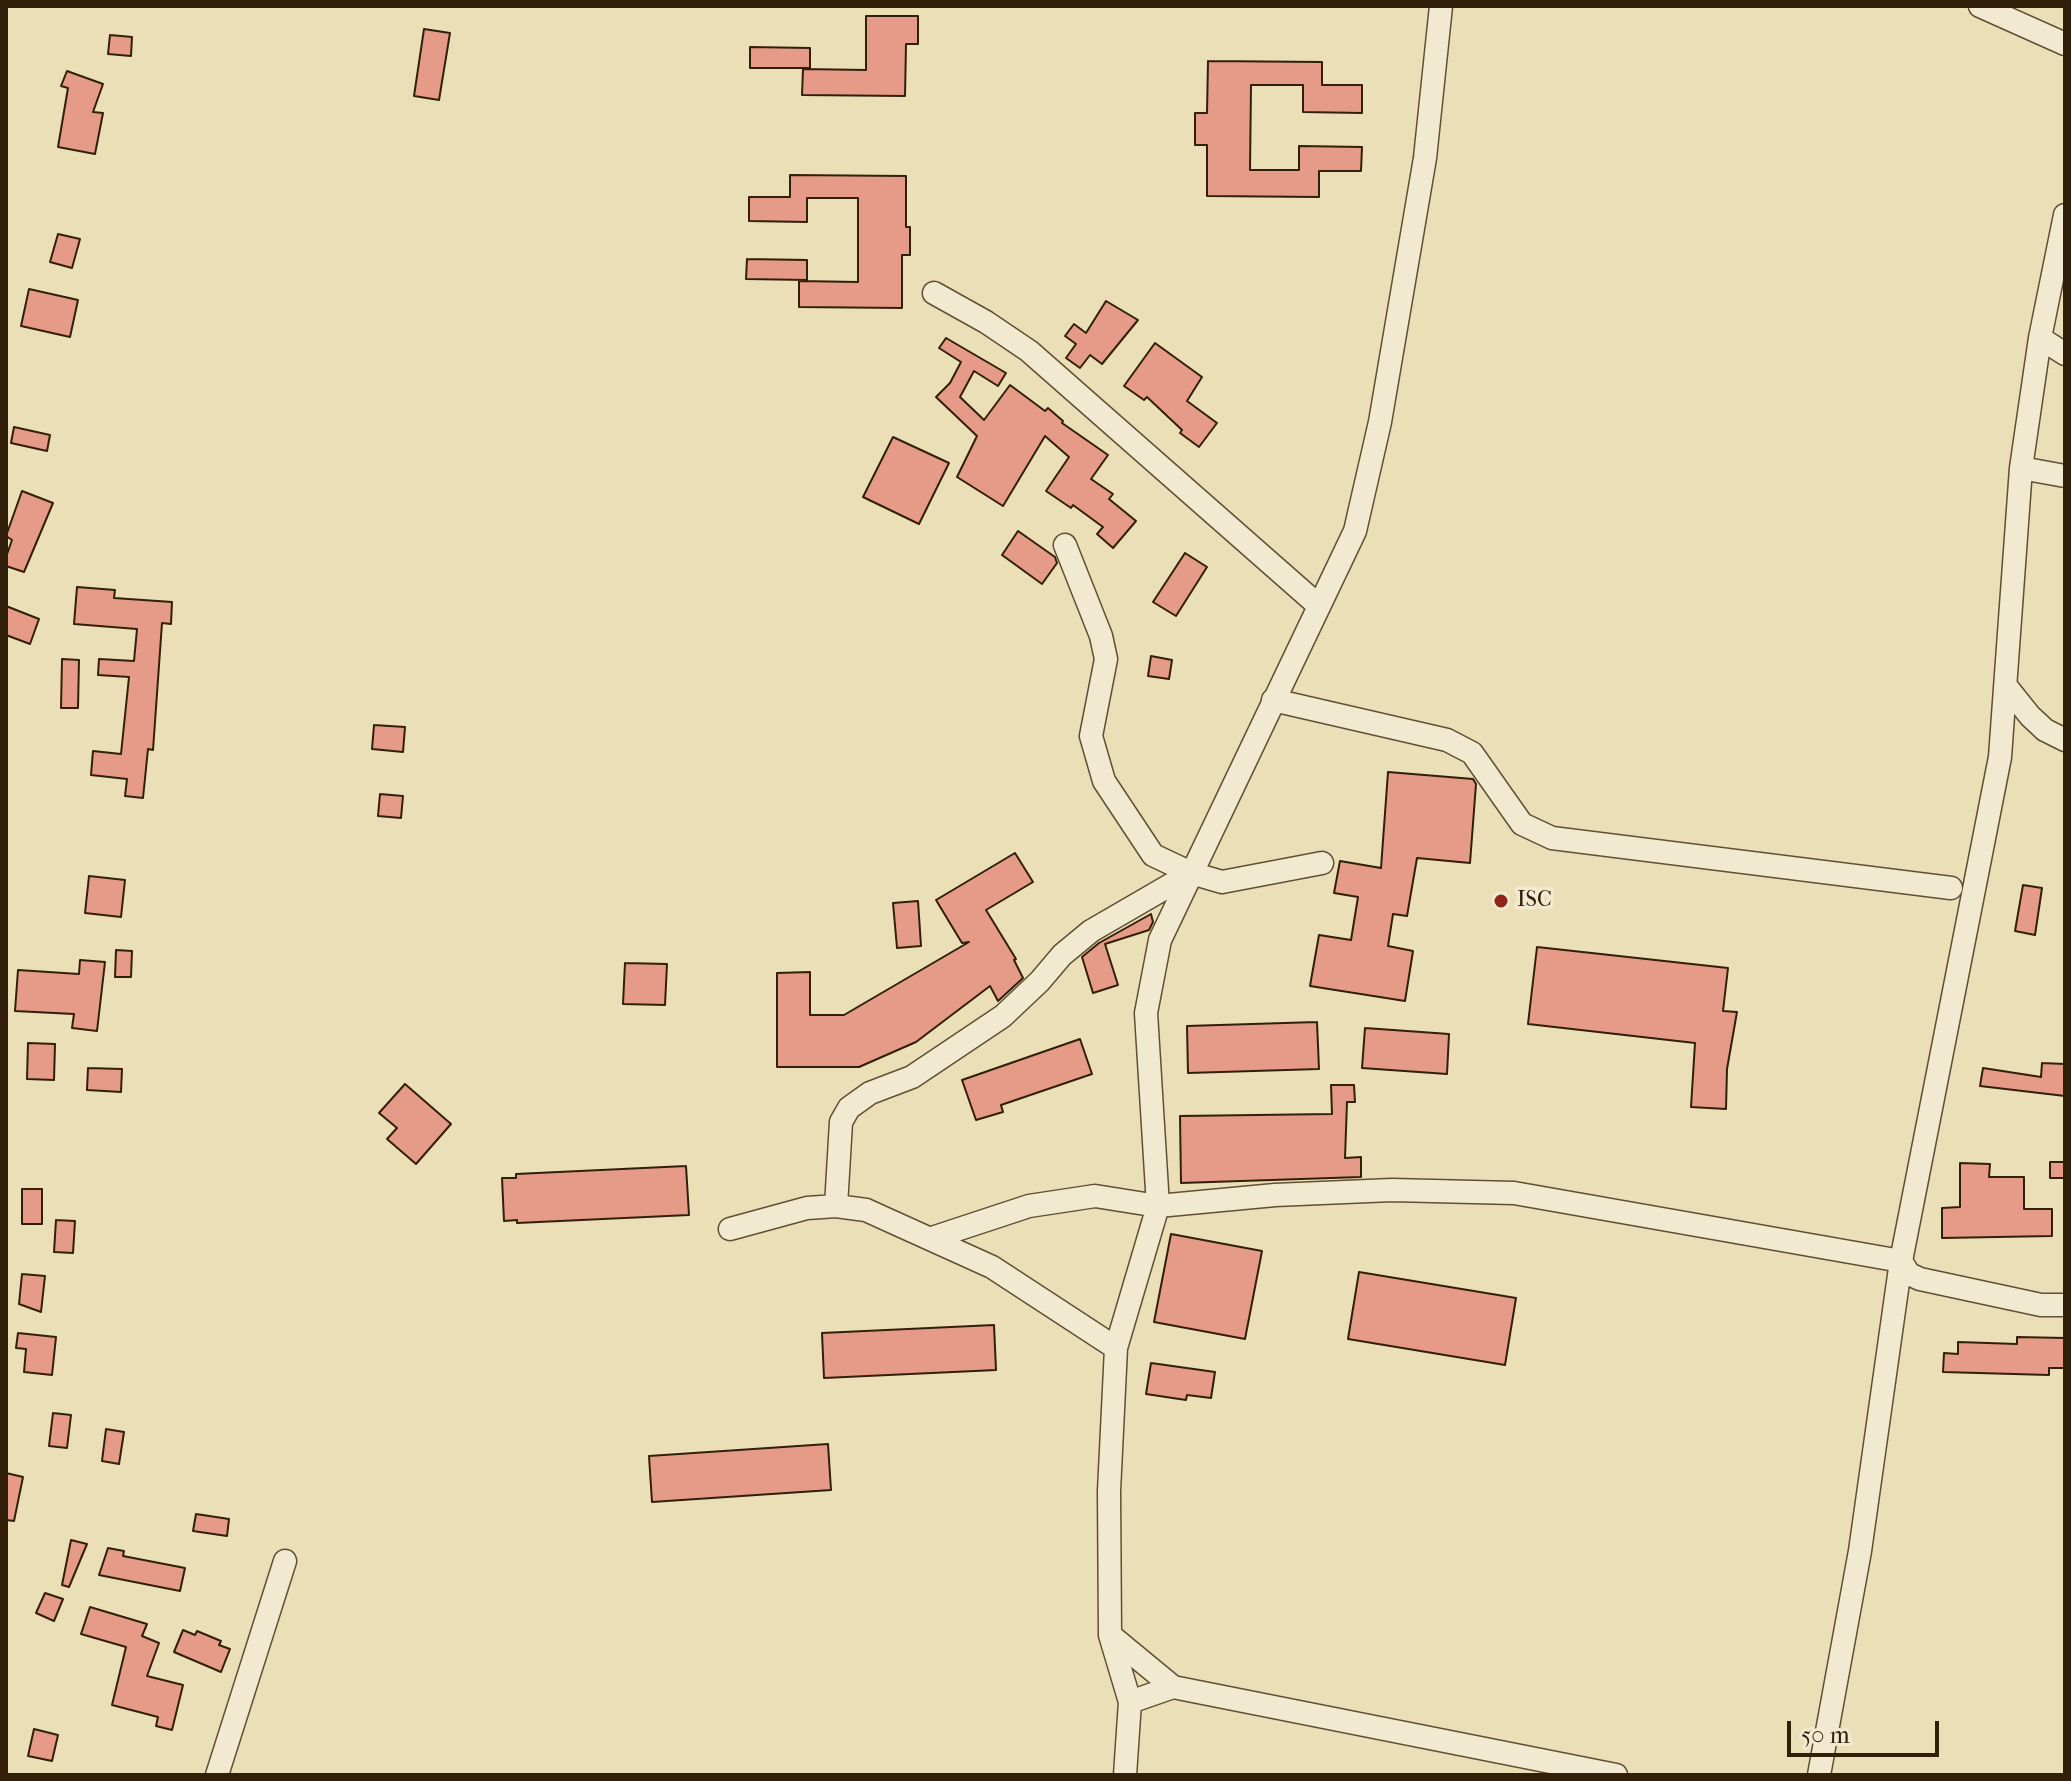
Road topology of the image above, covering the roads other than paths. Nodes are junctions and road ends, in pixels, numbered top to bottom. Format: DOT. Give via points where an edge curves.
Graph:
graph roads {
  1 [pos="1441,6"];
  2 [pos="1980,6"];
  3 [pos="2065,44"];
  4 [pos="2064,224"];
  5 [pos="934,293"];
  6 [pos="2040,338"];
  7 [pos="2065,354"];
  8 [pos="2021,468"];
  9 [pos="2065,476"];
  10 [pos="1065,545"];
  11 [pos="1319,606"];
  12 [pos="2006,686"];
  13 [pos="1273,700"];
  14 [pos="2065,740"];
  15 [pos="1982,850"];
  16 [pos="1322,863"];
  17 [pos="1191,873"];
  18 [pos="1951,888"];
  19 [pos="1967,924"];
  20 [pos="836,1206"];
  21 [pos="1158,1206"];
  22 [pos="730,1229"];
  23 [pos="932,1238"];
  24 [pos="1901,1261"];
  25 [pos="2065,1305"];
  26 [pos="1116,1348"];
  27 [pos="285,1561"];
  28 [pos="1110,1635"];
  29 [pos="1173,1687"];
  30 [pos="1130,1702"];
  31 [pos="217,1775"];
  32 [pos="1125,1775"];
  33 [pos="1616,1775"];
  34 [pos="1819,1775"];
  1 -- 11 [label="street" via="1425,158 1380,422 1355,531"];
  2 -- 3 [label="street"];
  4 -- 6 [label="street"];
  5 -- 11 [label="street" via="1029,351"];
  6 -- 7 [label="street"];
  6 -- 8 [label="street"];
  8 -- 9 [label="street"];
  8 -- 12 [label="street"];
  10 -- 17 [label="street" via="1106,659 1091,736 1104,781 1153,855"];
  11 -- 13 [label="street"];
  12 -- 14 [label="street" via="2045,730"];
  12 -- 15 [label="street" via="2000,757"];
  13 -- 17 [label="street"];
  13 -- 18 [label="street" via="1447,740 1472,753 1522,824 1552,838"];
  15 -- 18 [label="street"];
  15 -- 19 [label="street"];
  16 -- 17 [label="street" via="1222,882"];
  17 -- 20 [label="street" via="1091,931 1003,1016 912,1077 870,1093 849,1108 841,1122"];
  17 -- 21 [label="street" via="1160,940 1146,1013"];
  18 -- 19 [label="street"];
  19 -- 24 [label="street"];
  20 -- 22 [label="street" via="807,1208"];
  20 -- 23 [label="street" via="866,1210"];
  21 -- 23 [label="street" via="1095,1196 1029,1206"];
  21 -- 24 [label="street" via="1392,1190 1514,1193"];
  21 -- 26 [label="street"];
  23 -- 26 [label="street" via="992,1267"];
  24 -- 25 [label="street" via="1920,1279 2041,1305"];
  24 -- 34 [label="street" via="1860,1551"];
  26 -- 28 [label="street" via="1109,1491"];
  27 -- 31 [label="street"];
  28 -- 29 [label="street"];
  28 -- 30 [label="street"];
  29 -- 30 [label="street"];
  29 -- 33 [label="street"];
  30 -- 32 [label="street"];
}
